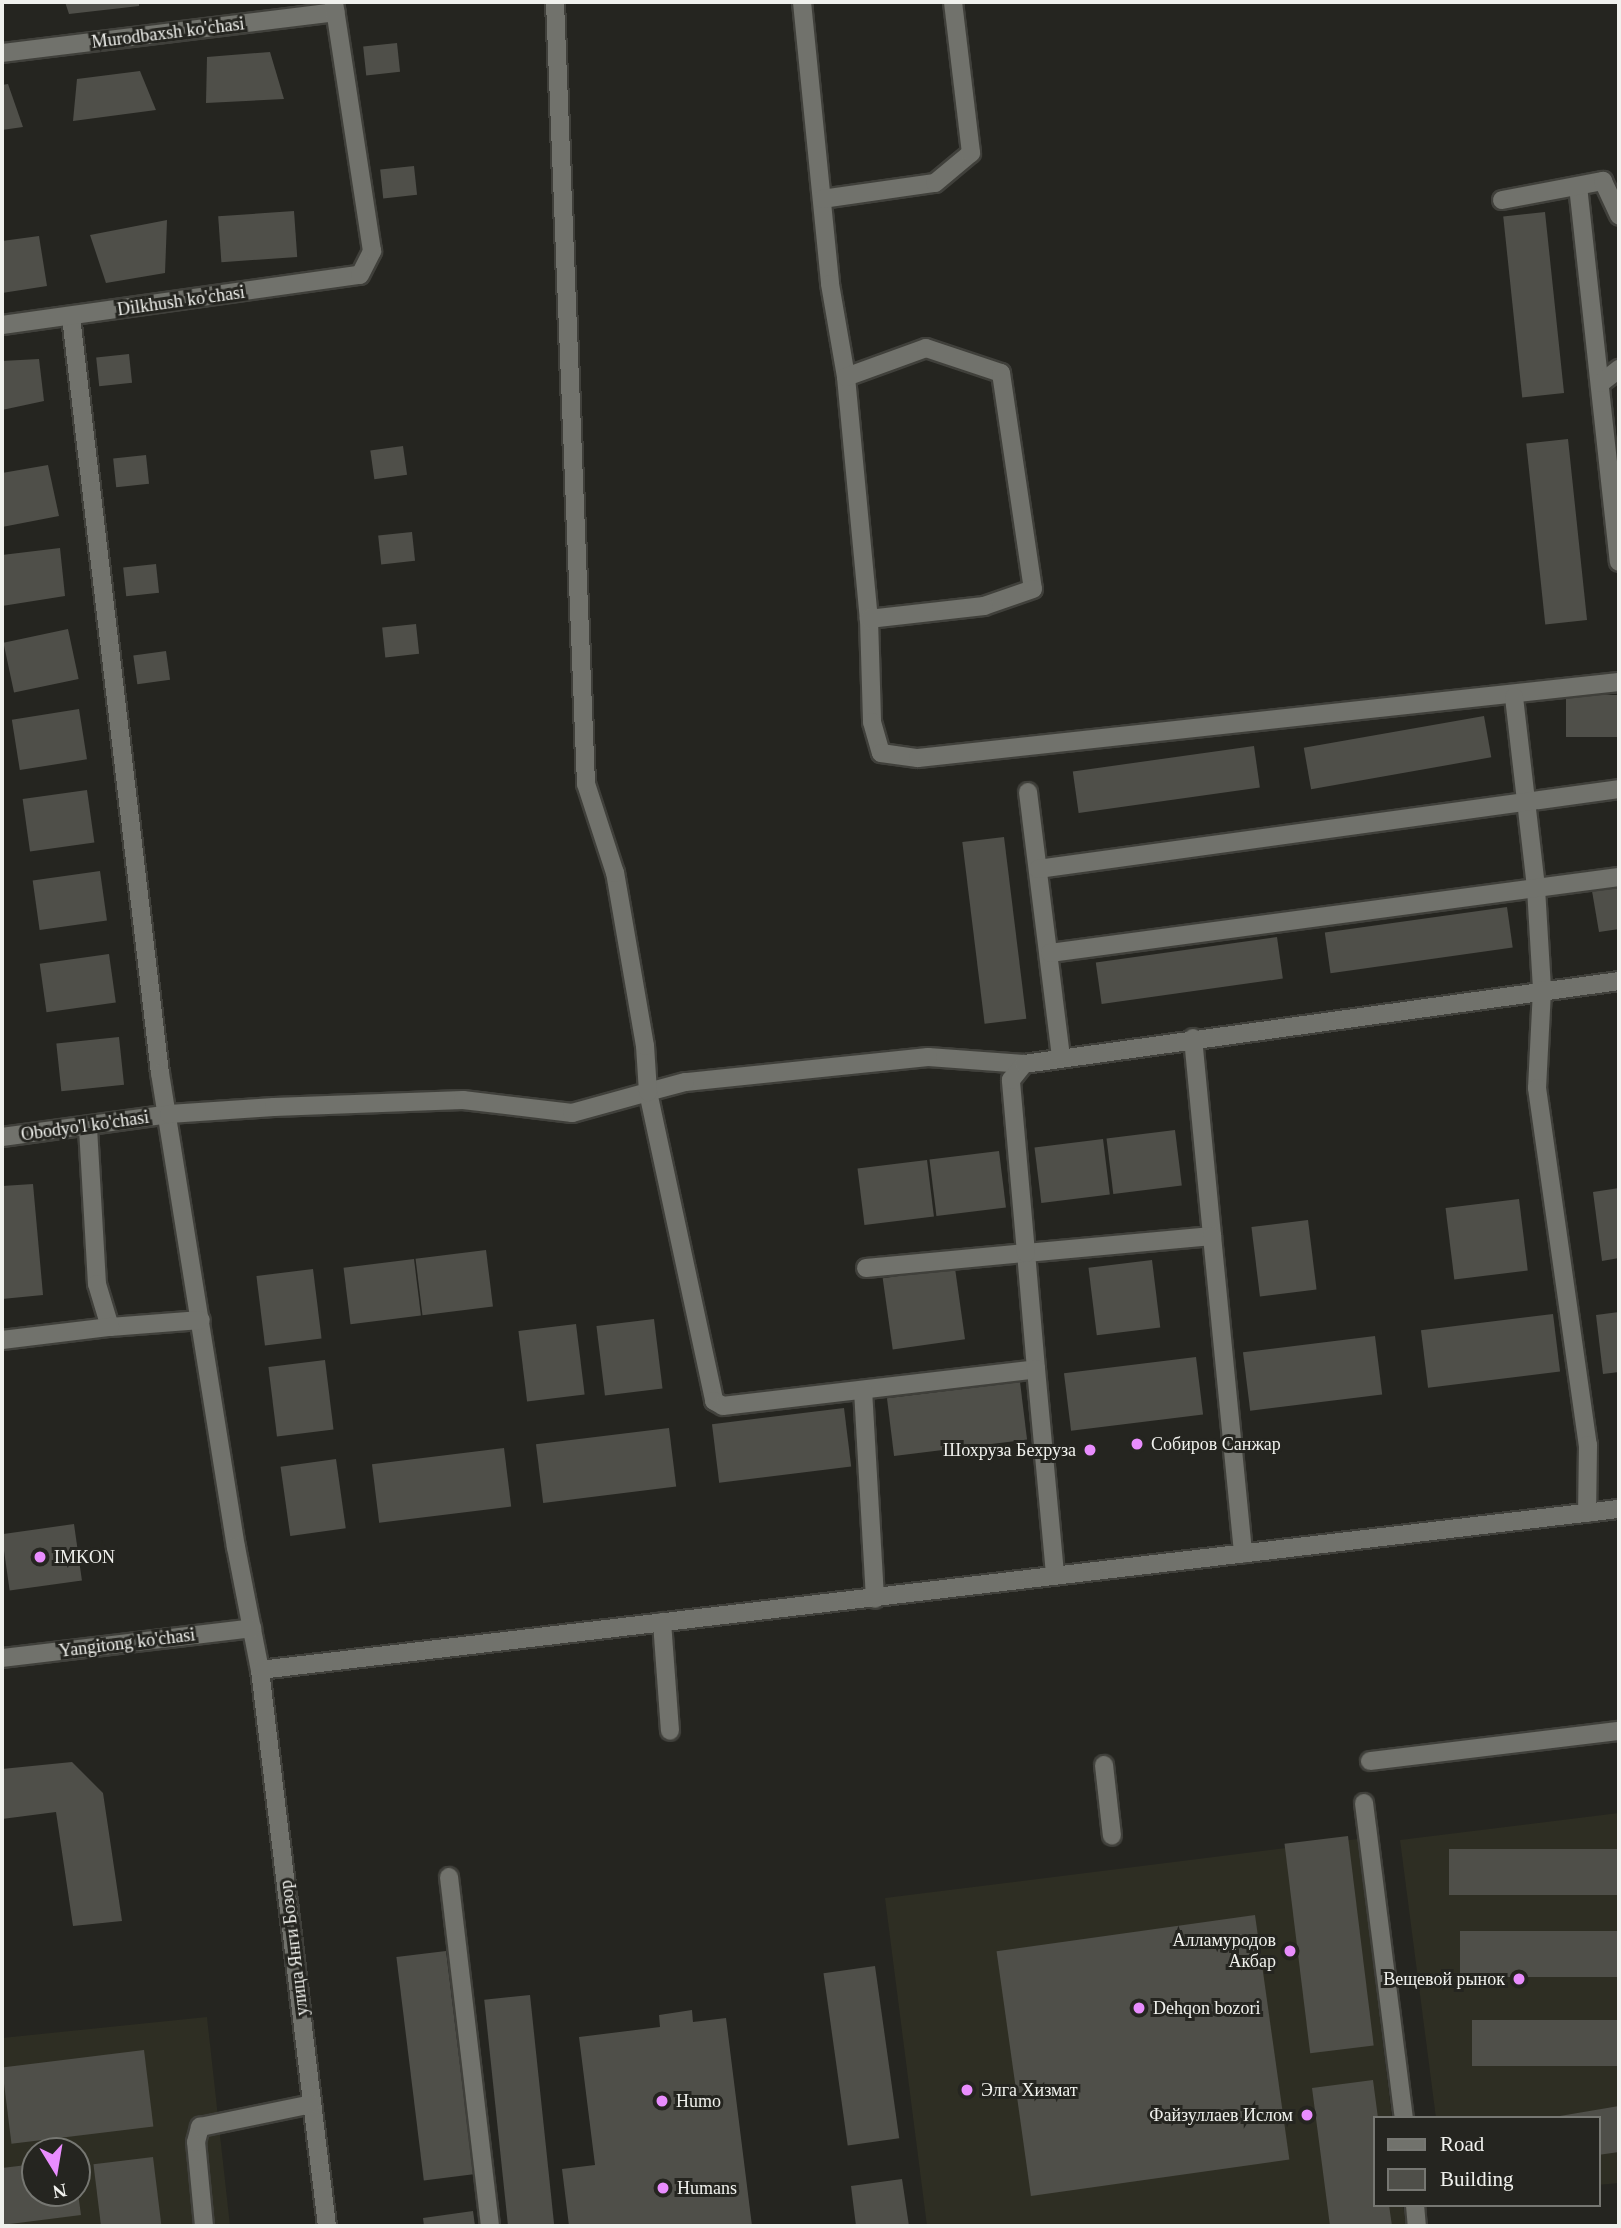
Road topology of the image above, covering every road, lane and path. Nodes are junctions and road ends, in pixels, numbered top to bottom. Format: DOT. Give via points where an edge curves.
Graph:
graph roads {
  1 [pos="555,2"];
  2 [pos="802,2"];
  3 [pos="953,2"];
  4 [pos="334,7"];
  5 [pos="2,53"];
  6 [pos="1578,186"];
  7 [pos="822,199"];
  8 [pos="1502,200"];
  9 [pos="1619,215"];
  10 [pos="71,317"];
  11 [pos="2,325"];
  12 [pos="1619,369"];
  13 [pos="846,377"];
  14 [pos="1601,383"];
  15 [pos="1619,562"];
  16 [pos="869,619"];
  17 [pos="1619,682"];
  18 [pos="1514,696"];
  19 [pos="1619,789"];
  20 [pos="1028,792"];
  21 [pos="1526,802"];
  22 [pos="1038,869"];
  23 [pos="1619,877"];
  24 [pos="1536,888"];
  25 [pos="1050,953"];
  26 [pos="1619,981"];
  27 [pos="1542,990"];
  28 [pos="1193,1038"];
  29 [pos="1061,1056"];
  30 [pos="1024,1064"];
  31 [pos="648,1092"];
  32 [pos="169,1114"];
  33 [pos="88,1128"];
  34 [pos="2,1138"];
  35 [pos="1212,1236"];
  36 [pos="1026,1253"];
  37 [pos="866,1268"];
  38 [pos="201,1320"];
  39 [pos="110,1327"];
  40 [pos="2,1340"];
  41 [pos="1037,1369"];
  42 [pos="863,1390"];
  43 [pos="1619,1508"];
  44 [pos="1587,1513"];
  45 [pos="1243,1553"];
  46 [pos="1055,1575"];
  47 [pos="875,1599"];
  48 [pos="662,1622"];
  49 [pos="252,1628"];
  50 [pos="2,1658"];
  51 [pos="260,1670"];
  52 [pos="670,1731"];
  53 [pos="1619,1731"];
  54 [pos="1370,1761"];
  55 [pos="1104,1765"];
  56 [pos="1364,1804"];
  57 [pos="1112,1836"];
  58 [pos="449,1877"];
  59 [pos="312,2104"];
  60 [pos="1404,2116"];
  61 [pos="1415,2207"];
  62 [pos="204,2226"];
  63 [pos="327,2226"];
  64 [pos="490,2226"];
  65 [pos="1418,2226"];
  1 -- 31 [label="street" via="586,784 615,873 645,1046"];
  2 -- 7 [label="street"];
  3 -- 7 [label="street" via="971,153 935,183"];
  4 -- 5 [label="street, Murodbaxsh ko'chasi"];
  4 -- 10 [label="street, Dilkhush ko'chasi" via="372,251 360,275"];
  6 -- 8 [label="street"];
  6 -- 9 [label="street" via="1603,181"];
  6 -- 14 [label="street"];
  7 -- 13 [label="street"];
  10 -- 11 [label="street, Dilkhush ko'chasi"];
  10 -- 32 [label="street, улица Янги Бозор" via="158,1059"];
  12 -- 14 [label="street"];
  13 -- 16 [label="street"];
  13 -- 16 [label="street" via="926,348 1001,373 1033,589 984,607"];
  14 -- 15 [label="street"];
  16 -- 18 [label="street" via="872,722 881,752 918,758"];
  17 -- 18 [label="street"];
  18 -- 21 [label="street"];
  19 -- 21 [label="street"];
  20 -- 22 [label="street"];
  21 -- 22 [label="street"];
  21 -- 24 [label="street"];
  22 -- 25 [label="street"];
  23 -- 24 [label="street"];
  24 -- 25 [label="street"];
  24 -- 27 [label="street"];
  25 -- 29 [label="street"];
  26 -- 27 [label="street, Obodyo'l ko'chasi"];
  27 -- 28 [label="street, Obodyo'l ko'chasi"];
  27 -- 44 [label="street" via="1537,1088 1588,1445"];
  28 -- 29 [label="street, Obodyo'l ko'chasi"];
  28 -- 35 [label="street"];
  29 -- 30 [label="street, Obodyo'l ko'chasi"];
  30 -- 31 [label="street, Obodyo'l ko'chasi" via="928,1057 685,1082"];
  30 -- 36 [label="street" via="1011,1080"];
  31 -- 32 [label="street, Obodyo'l ko'chasi" via="572,1112 463,1100"];
  31 -- 42 [label="street" via="714,1401 723,1406"];
  32 -- 33 [label="street, Obodyo'l ko'chasi"];
  32 -- 38 [label="street, улица Янги Бозор"];
  33 -- 34 [label="street, Obodyo'l ko'chasi"];
  33 -- 39 [label="street" via="97,1284"];
  35 -- 36 [label="street"];
  35 -- 45 [label="street"];
  36 -- 37 [label="street"];
  36 -- 41 [label="street"];
  38 -- 39 [label="street"];
  38 -- 49 [label="street, улица Янги Бозор"];
  39 -- 40 [label="street"];
  41 -- 42 [label="street"];
  41 -- 46 [label="street"];
  42 -- 47 [label="street"];
  43 -- 44 [label="street"];
  44 -- 45 [label="street"];
  45 -- 46 [label="street"];
  46 -- 47 [label="street"];
  47 -- 48 [label="street"];
  48 -- 51 [label="street"];
  48 -- 52 [label="street"];
  49 -- 50 [label="street, Yangitong ko'chasi"];
  49 -- 51 [label="street, улица Янги Бозор"];
  51 -- 59 [label="street, улица Янги Бозор"];
  53 -- 54 [label="street"];
  55 -- 57 [label="street"];
  56 -- 60 [label="street"];
  58 -- 64 [label="street"];
  59 -- 62 [label="street" via="200,2127 196,2142"];
  59 -- 63 [label="street, улица Янги Бозор"];
  61 -- 65 [label="street"];
}
